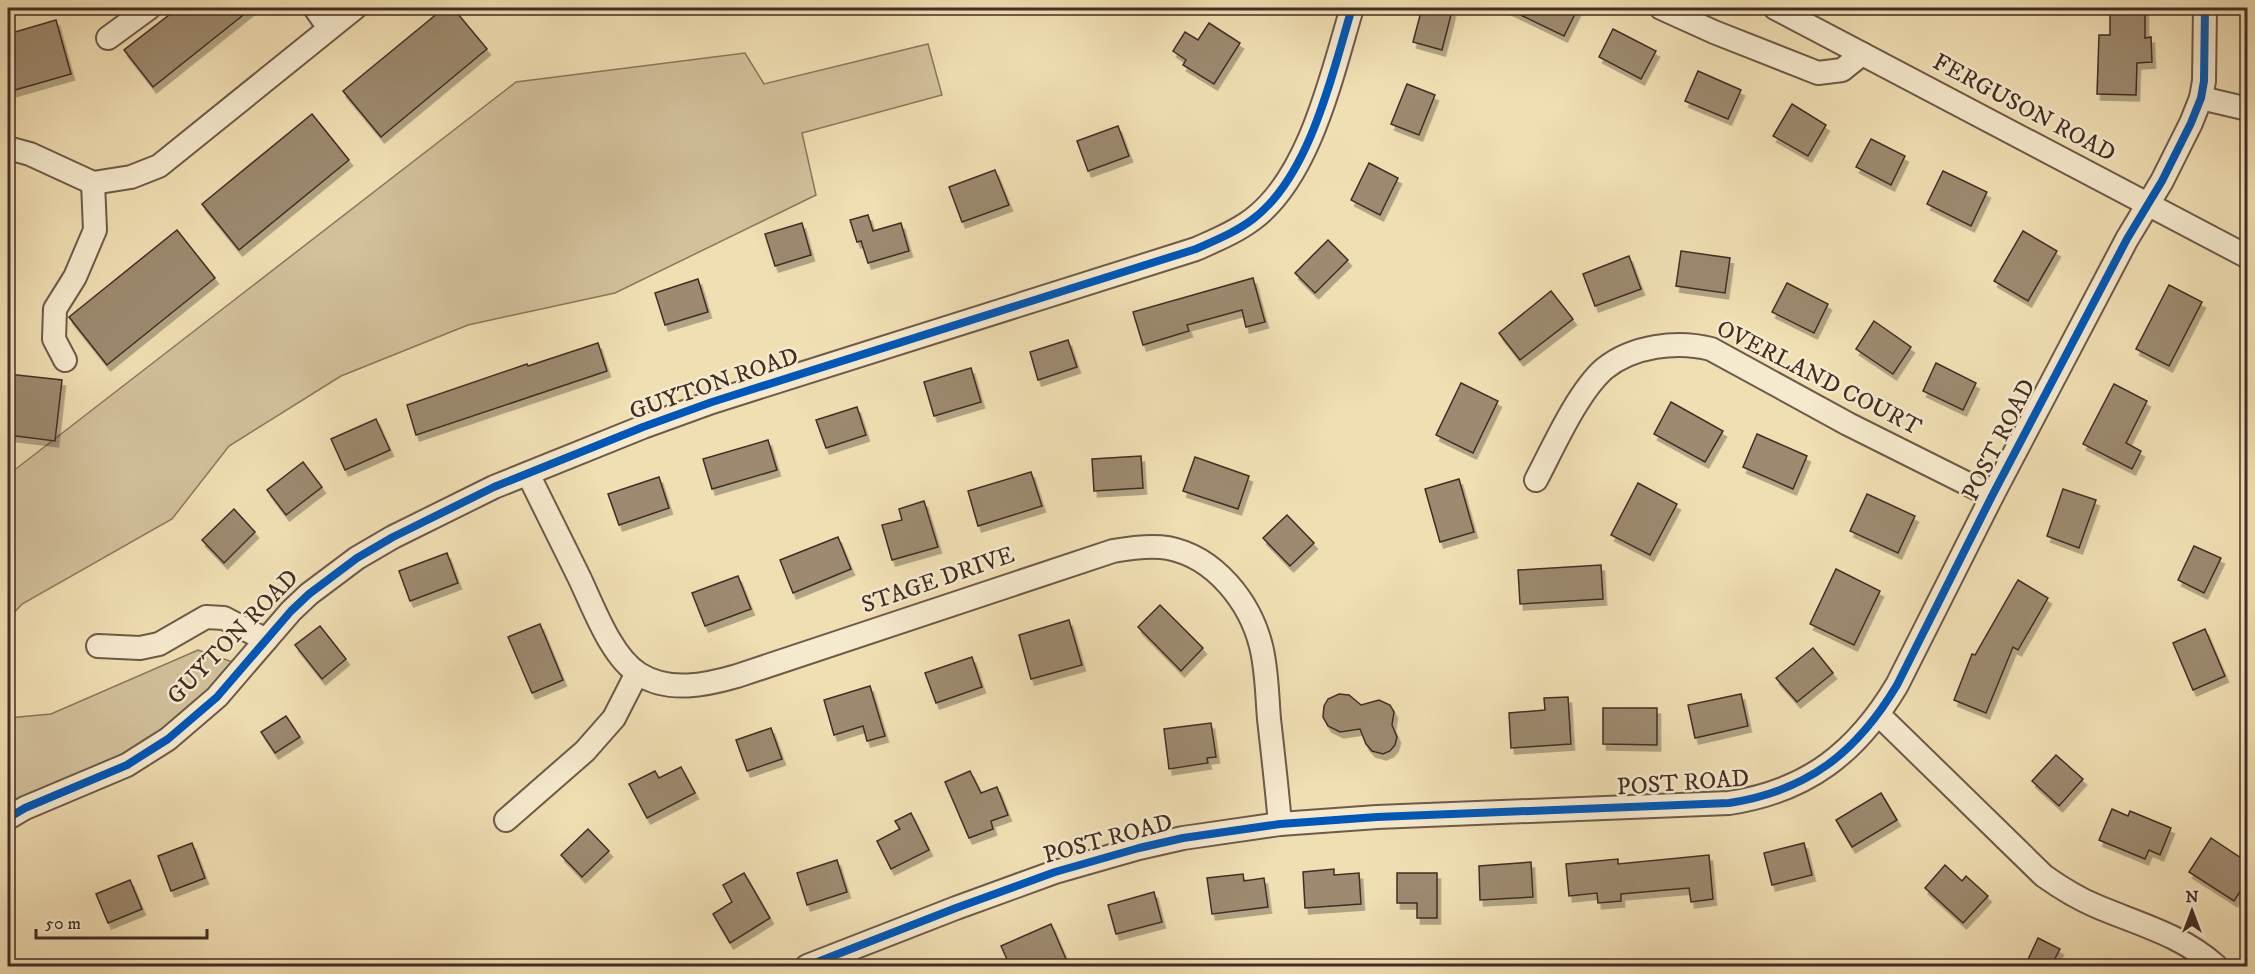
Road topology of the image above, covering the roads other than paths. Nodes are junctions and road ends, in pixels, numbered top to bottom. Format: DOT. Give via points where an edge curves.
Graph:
graph roads {
  1 [pos="149,8"];
  2 [pos="315,8"];
  3 [pos="355,8"];
  4 [pos="1352,8"];
  5 [pos="1661,8"];
  6 [pos="1775,8"];
  7 [pos="2205,8"];
  8 [pos="329,28"];
  9 [pos="108,38"];
  10 [pos="1862,54"];
  11 [pos="2201,98"];
  12 [pos="2247,109"];
  13 [pos="8,148"];
  14 [pos="93,183"];
  15 [pos="2148,204"];
  16 [pos="2247,257"];
  17 [pos="65,360"];
  18 [pos="528,474"];
  19 [pos="1536,480"];
  20 [pos="1992,496"];
  21 [pos="266,640"];
  22 [pos="98,646"];
  23 [pos="637,674"];
  24 [pos="1879,715"];
  25 [pos="8,818"];
  26 [pos="506,820"];
  27 [pos="1280,824"];
  28 [pos="807,966"];
  29 [pos="2216,966"];
  1 -- 9 [label="street"];
  2 -- 8 [label="street"];
  3 -- 8 [label="street"];
  4 -- 18 [label="street, GUYTON ROAD" via="1326,93 1296,167 1269,204 1236,230 1186,252 712,402"];
  5 -- 10 [label="street" via="1818,73 1842,69"];
  6 -- 10 [label="street, FERGUSON ROAD"];
  7 -- 11 [label="street, POST ROAD" via="2206,54"];
  8 -- 14 [label="street" via="159,166 131,177"];
  10 -- 15 [label="street, FERGUSON ROAD"];
  11 -- 12 [label="street"];
  11 -- 15 [label="street, POST ROAD"];
  13 -- 14 [label="street"];
  14 -- 17 [label="street" via="95,230 75,277 55,309 54,339"];
  15 -- 16 [label="street, FERGUSON ROAD"];
  15 -- 20 [label="street, POST ROAD"];
  18 -- 21 [label="street, GUYTON ROAD" via="440,513 357,558 309,594"];
  18 -- 23 [label="street" via="613,646"];
  19 -- 20 [label="street, OVERLAND COURT" via="1581,399 1605,369 1634,353 1687,344 1711,349"];
  20 -- 24 [label="street, POST ROAD"];
  21 -- 22 [label="street" via="224,618 206,617 159,644 140,648"];
  21 -- 25 [label="street, GUYTON ROAD" via="202,712 145,755"];
  23 -- 26 [label="street" via="614,718 585,750"];
  23 -- 27 [label="street, STAGE DRIVE" via="674,685 710,684 1113,551 1167,548 1191,555 1218,573 1240,599 1256,629 1264,664"];
  24 -- 27 [label="street, POST ROAD" via="1818,772 1773,793 1744,801"];
  24 -- 29 [label="street" via="2044,876 2069,893 2193,947"];
  27 -- 28 [label="street, POST ROAD" via="1183,838 1094,861 966,904"];
}
